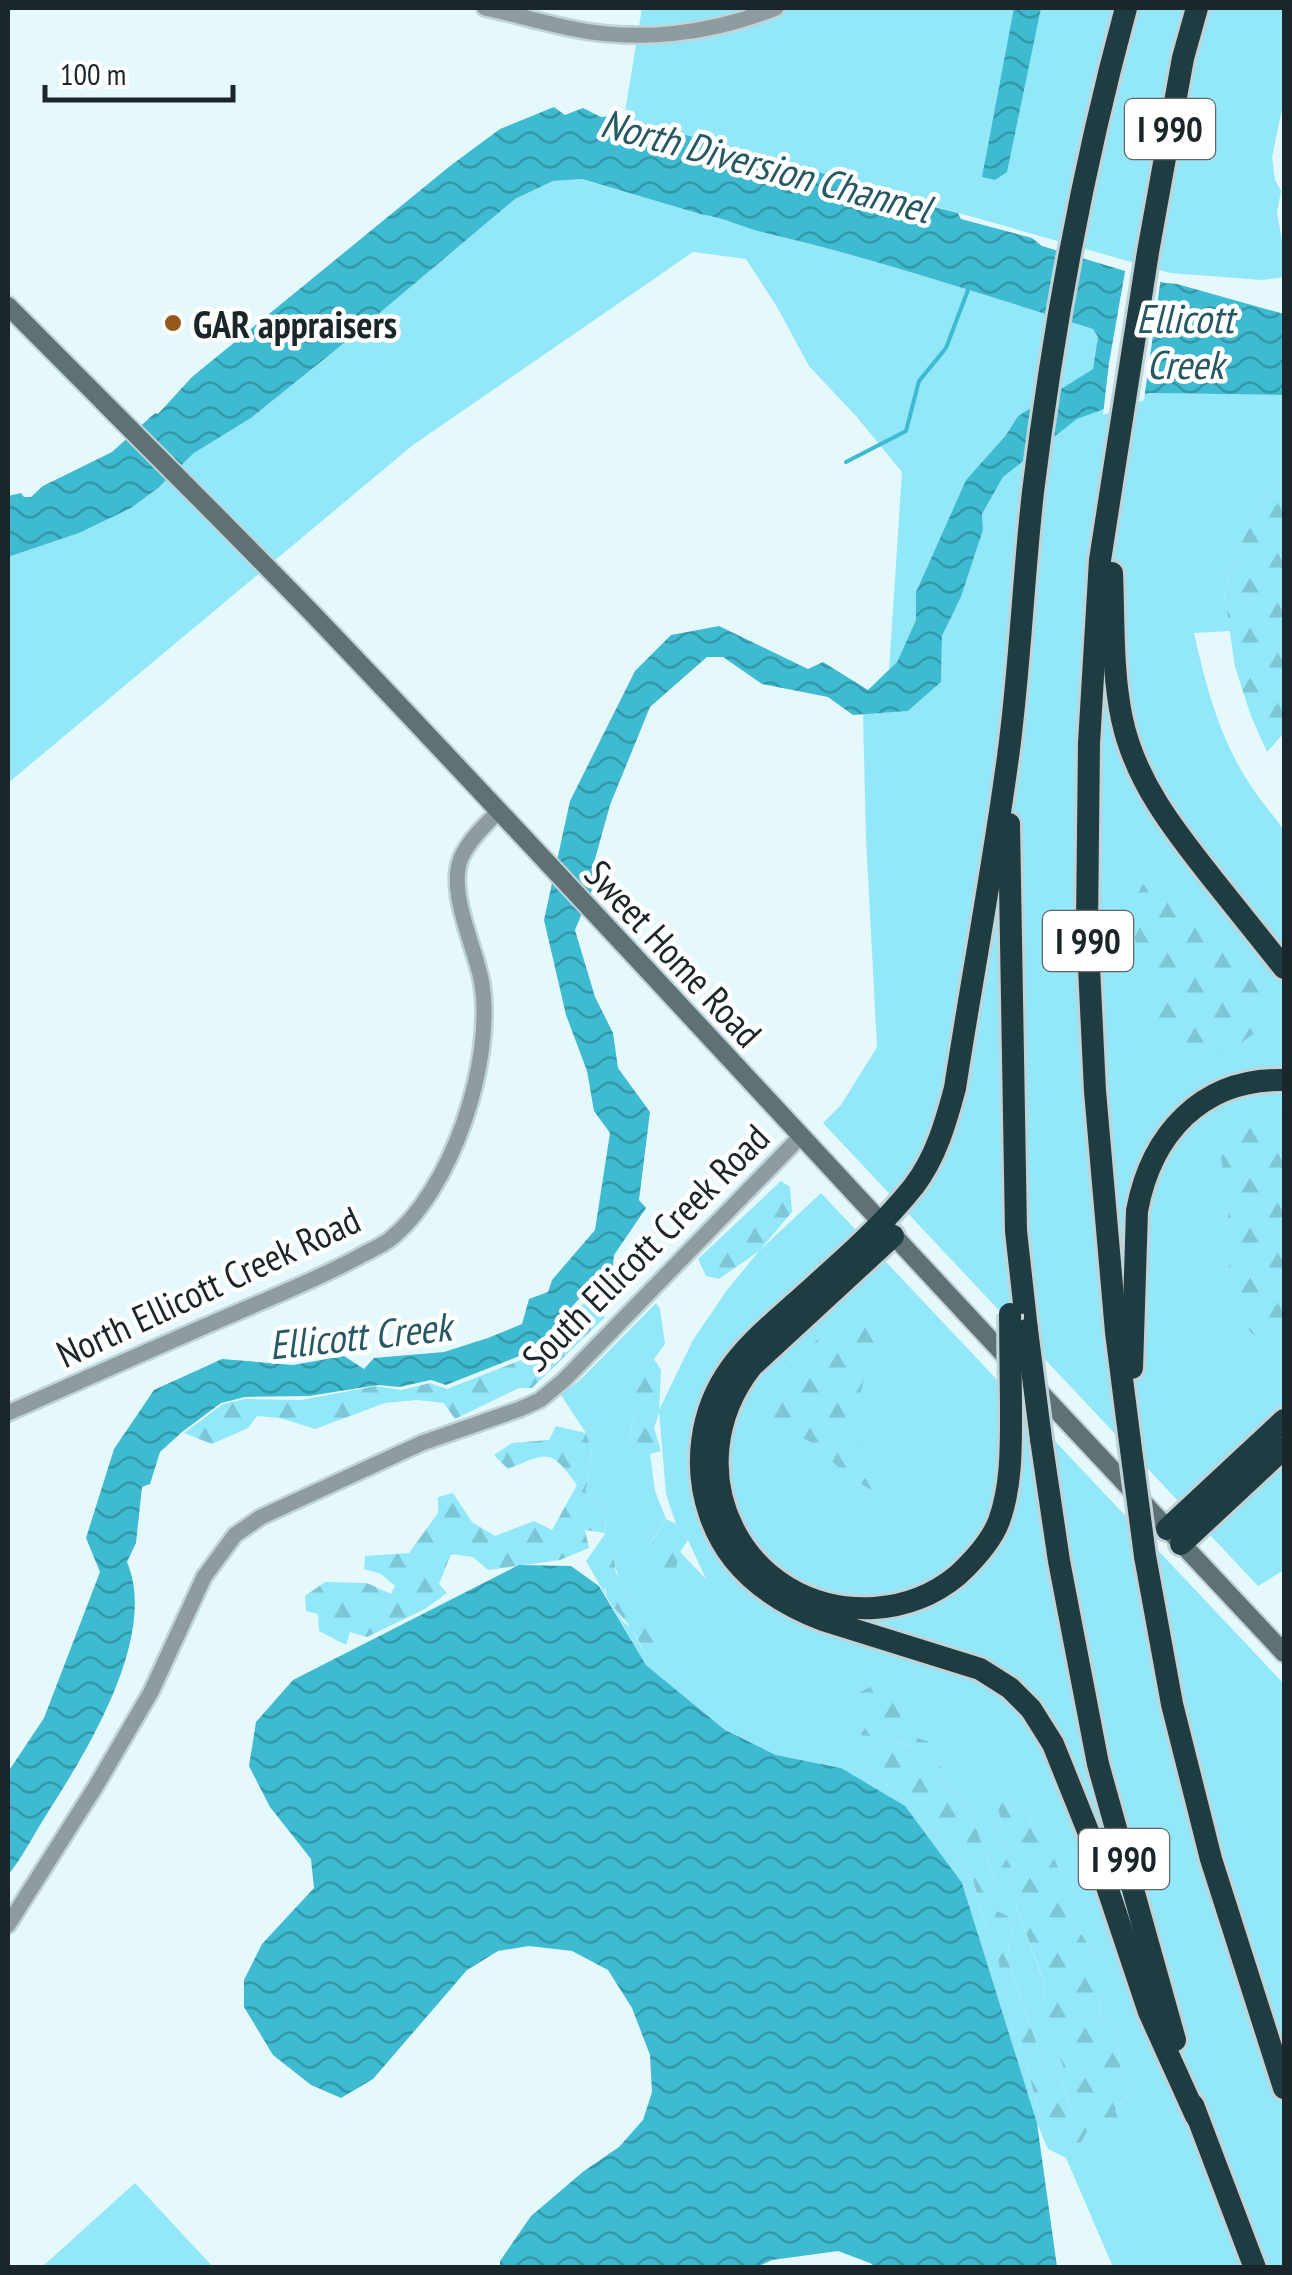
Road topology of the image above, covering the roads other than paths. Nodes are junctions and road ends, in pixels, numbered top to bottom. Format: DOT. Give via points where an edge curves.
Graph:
graph roads {
  1 [pos="485,8"];
  2 [pos="776,8"];
  3 [pos="1126,8"];
  4 [pos="1197,8"];
  5 [pos="8,306"];
  6 [pos="1109,504"];
  7 [pos="1008,755"];
  8 [pos="499,811"];
  9 [pos="1284,968"];
  10 [pos="1284,1080"];
  11 [pos="801,1136"];
  12 [pos="888,1230"];
  13 [pos="1019,1322"];
  14 [pos="8,1414"];
  15 [pos="1284,1420"];
  16 [pos="1130,1442"];
  17 [pos="1284,1448"];
  18 [pos="1174,1536"];
  19 [pos="1284,1653"];
  20 [pos="8,1925"];
  21 [pos="1284,2088"];
  22 [pos="1196,2116"];
  23 [pos="1255,2268"];
  1 -- 2 [label="street" via="571,29 646,36 689,32"];
  3 -- 7 [label="highway, I 990" via="1079,209 1050,376"];
  4 -- 6 [label="highway, I 990" via="1148,252"];
  5 -- 8 [label="main road, Sweet Home Road"];
  6 -- 9 [label="highway" via="1122,719 1135,761 1177,834"];
  6 -- 16 [label="highway, I 990" via="1089,743 1087,925 1095,1092"];
  7 -- 12 [label="highway" via="956,1088 930,1159"];
  7 -- 13 [label="highway, I 990"];
  8 -- 11 [label="main road, Sweet Home Road"];
  8 -- 14 [label="street, North Ellicott Creek Road" via="471,841 458,877 482,984 485,1027 475,1087 458,1138 414,1214 388,1240 334,1270"];
  10 -- 16 [label="highway" via="1236,1088 1192,1109 1164,1138 1148,1168 1135,1235"];
  11 -- 12 [label="main road, Sweet Home Road"];
  11 -- 20 [label="street, South Ellicott Creek Road" via="540,1400 422,1443 261,1517 236,1535 204,1577 151,1692"];
  12 -- 13 [label="highway, bridge" via="752,1366 730,1400 719,1434 725,1510 740,1542 773,1578 834,1606 890,1607 946,1585 974,1560 998,1524 1008,1488"];
  12 -- 18 [label="main road, Sweet Home Road"];
  12 -- 22 [label="highway" via="749,1346 719,1386 700,1457 716,1534 738,1567 802,1612 980,1668 1031,1709 1053,1744 1149,2012"];
  13 -- 22 [label="highway, I 990, bridge" via="1098,1764"];
  15 -- 18 [label="highway"];
  16 -- 21 [label="highway, I 990, bridge" via="1172,1704 1211,1859"];
  17 -- 18 [label="highway"];
  18 -- 19 [label="main road, Sweet Home Road"];
  22 -- 23 [label="highway, I 990"];
}
